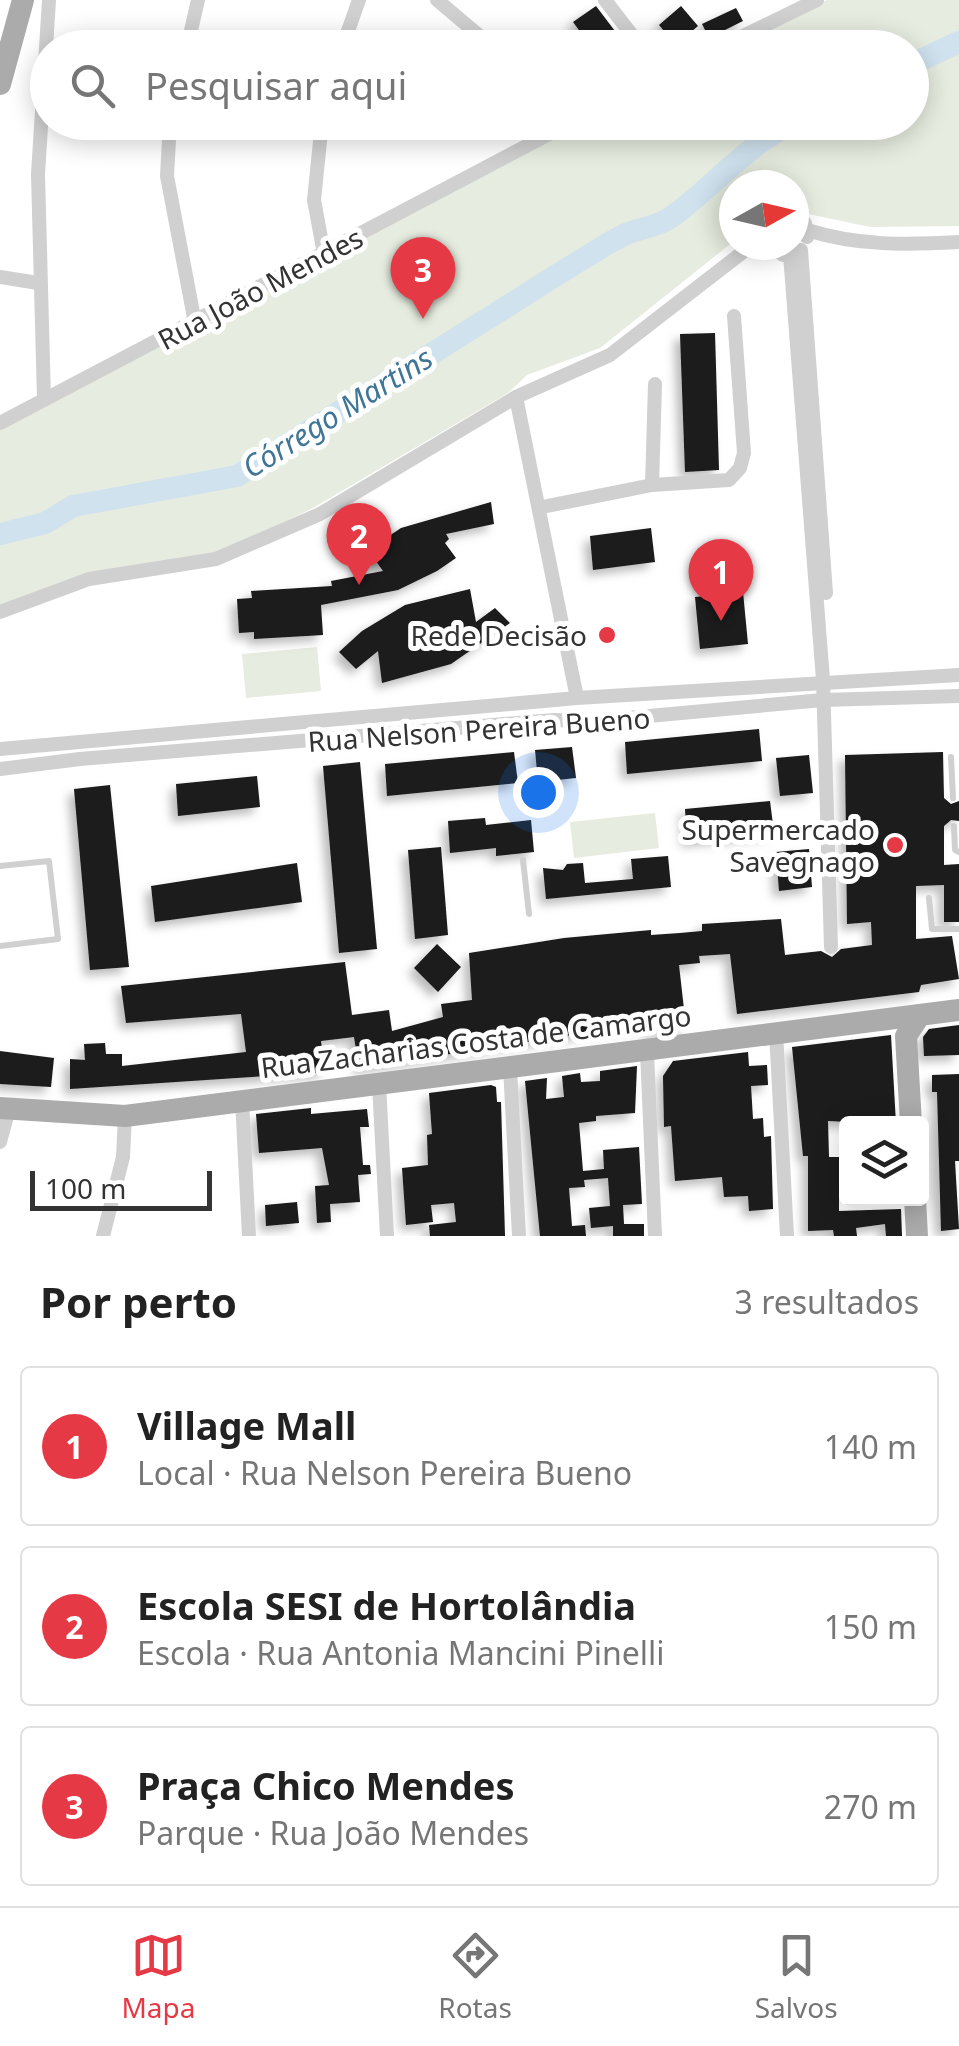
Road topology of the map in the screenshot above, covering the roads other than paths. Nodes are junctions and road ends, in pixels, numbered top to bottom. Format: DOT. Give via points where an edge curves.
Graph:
graph roads {
  1 [pos="23,0"];
  2 [pos="49,0"];
  3 [pos="198,0"];
  4 [pos="358,0"];
  5 [pos="437,0"];
  6 [pos="605,0"];
  7 [pos="818,0"];
  8 [pos="47,30"];
  9 [pos="190,30"];
  10 [pos="348,30"];
  11 [pos="473,30"];
  12 [pos="628,30"];
  13 [pos="756,30"];
  14 [pos="0,84"];
  15 [pos="39,140"];
  16 [pos="169,140"];
  17 [pos="320,140"];
  18 [pos="534,140"];
  19 [pos="809,231"];
  20 [pos="959,242"];
  21 [pos="324,254"];
  22 [pos="733,260"];
  23 [pos="796,260"];
  24 [pos="0,277"];
  25 [pos="38,283"];
  26 [pos="734,316"];
  27 [pos="196,322"];
  28 [pos="655,384"];
  29 [pos="516,397"];
  30 [pos="44,398"];
  31 [pos="0,423"];
  32 [pos="652,485"];
  33 [pos="542,508"];
  34 [pos="0,612"];
  35 [pos="959,675"];
  36 [pos="827,680"];
  37 [pos="959,696"];
  38 [pos="578,698"];
  39 [pos="824,700"];
  40 [pos="0,749"];
  41 [pos="954,762"];
  42 [pos="0,770"];
  43 [pos="953,798"];
  44 [pos="954,826"];
  45 [pos="959,852"];
  46 [pos="523,860"];
  47 [pos="0,866"];
  48 [pos="929,898"];
  49 [pos="529,914"];
  50 [pos="959,930"];
  51 [pos="0,946"];
  52 [pos="831,947"];
  53 [pos="959,1010"];
  54 [pos="920,1014"];
  55 [pos="880,1019"];
  56 [pos="776,1032"];
  57 [pos="906,1036"];
  58 [pos="647,1052"];
  59 [pos="510,1068"];
  60 [pos="378,1084"];
  61 [pos="242,1100"];
  62 [pos="5,1108"];
  63 [pos="125,1116"];
  64 [pos="911,1116"];
  65 [pos="0,1142"];
  66 [pos="915,1206"];
  67 [pos="103,1236"];
  68 [pos="249,1236"];
  69 [pos="387,1236"];
  70 [pos="519,1236"];
  71 [pos="655,1236"];
  72 [pos="787,1236"];
  73 [pos="917,1236"];
  1 -- 14 [label="main road"];
  2 -- 8 [label="street"];
  3 -- 9 [label="street"];
  4 -- 10 [label="street"];
  5 -- 11 [label="street"];
  6 -- 12 [label="street"];
  7 -- 13 [label="street"];
  15 -- 25 [label="street"];
  16 -- 27 [label="street" via="167,176"];
  17 -- 21 [label="street" via="314,200"];
  18 -- 21 [label="street, Rua João Mendes"];
  19 -- 20 [label="street" via="888,246"];
  21 -- 27 [label="street, Rua João Mendes"];
  22 -- 29 [label="street" via="610,355"];
  23 -- 36 [label="street"];
  24 -- 25 [label="street"];
  25 -- 30 [label="street"];
  26 -- 32 [label="street" via="740,468 728,480"];
  27 -- 30 [label="street, Rua João Mendes"];
  28 -- 32 [label="street"];
  29 -- 33 [label="street"];
  29 -- 34 [label="street" via="320,514 216,559 89,579"];
  30 -- 31 [label="street, Rua João Mendes"];
  32 -- 33 [label="street"];
  33 -- 38 [label="street"];
  35 -- 36 [label="street, Rua Nelson Pereira Bueno"];
  36 -- 38 [label="street, Rua Nelson Pereira Bueno"];
  36 -- 39 [label="street"];
  37 -- 39 [label="street, Rua Nelson Pereira Bueno"];
  38 -- 40 [label="street, Rua Nelson Pereira Bueno"];
  39 -- 42 [label="street, Rua Nelson Pereira Bueno"];
  39 -- 52 [label="street"];
  41 -- 43 [label="lane"];
  44 -- 45 [label="lane"];
  46 -- 49 [label="lane"];
  47 -- 51 [label="lane" via="48,861 58,939"];
  48 -- 50 [label="lane" via="932,929"];
  53 -- 54 [label="main road, Rua Zacharias Costa de Camargo"];
  54 -- 55 [label="main road, Rua Zacharias Costa de Camargo"];
  54 -- 57 [label="main road"];
  55 -- 56 [label="main road, Rua Zacharias Costa de Camargo"];
  55 -- 57 [label="main road"];
  56 -- 58 [label="main road, Rua Zacharias Costa de Camargo"];
  56 -- 72 [label="street"];
  57 -- 64 [label="main road"];
  58 -- 59 [label="main road, Rua Zacharias Costa de Camargo"];
  58 -- 71 [label="street"];
  59 -- 60 [label="main road, Rua Zacharias Costa de Camargo"];
  59 -- 70 [label="street"];
  60 -- 61 [label="main road, Rua Zacharias Costa de Camargo"];
  60 -- 69 [label="street"];
  61 -- 63 [label="main road, Rua Zacharias Costa de Camargo"];
  61 -- 68 [label="street"];
  62 -- 63 [label="main road, Rua Zacharias Costa de Camargo"];
  62 -- 65 [label="street"];
  63 -- 67 [label="street" via="123,1156"];
  66 -- 73 [label="main road"];
}
